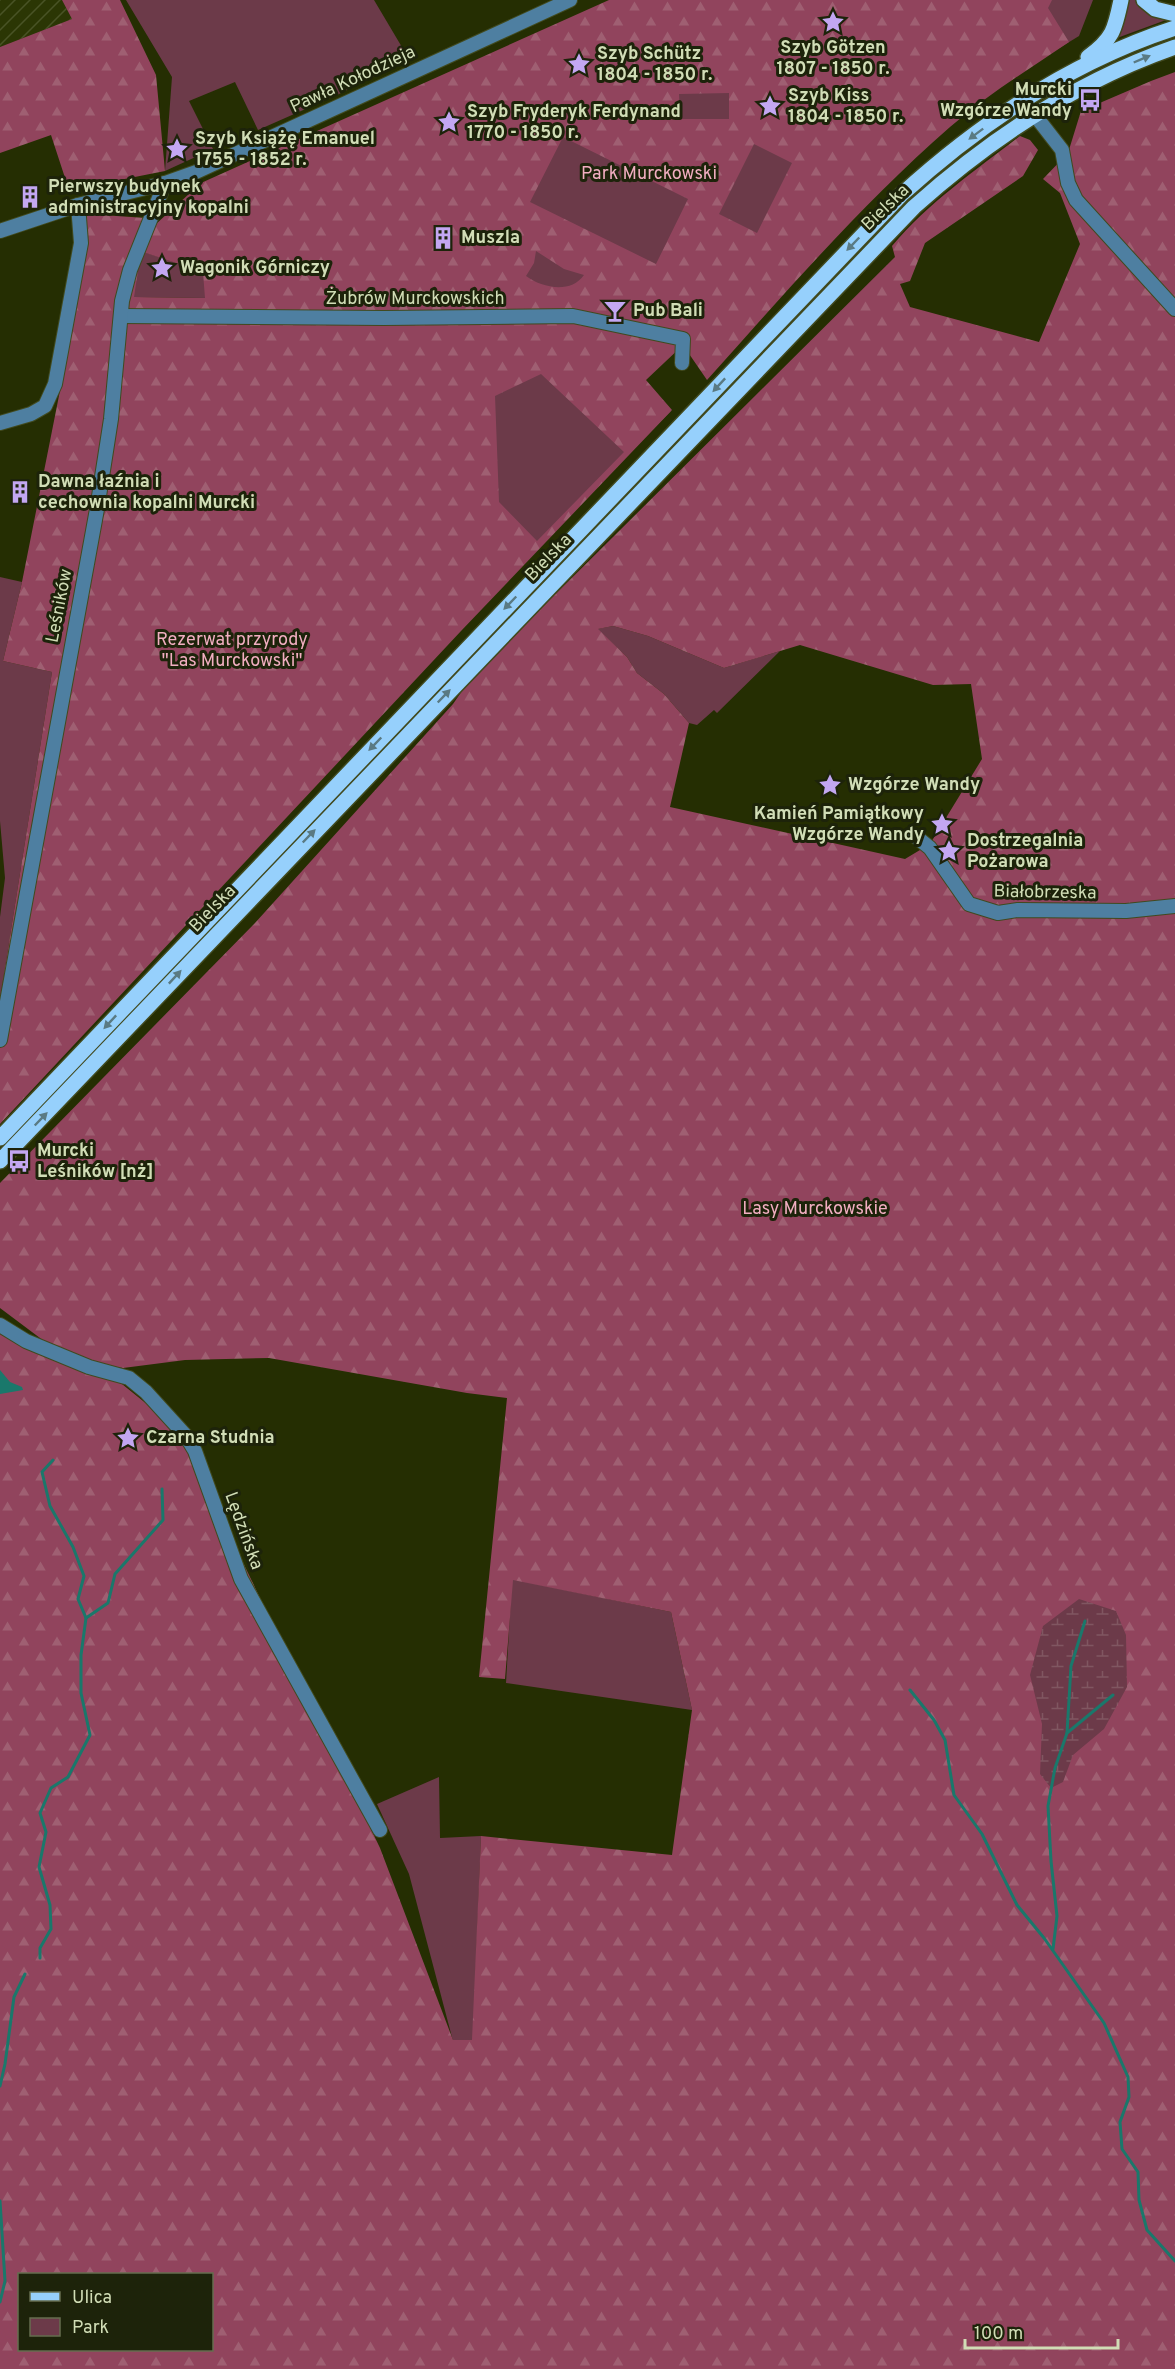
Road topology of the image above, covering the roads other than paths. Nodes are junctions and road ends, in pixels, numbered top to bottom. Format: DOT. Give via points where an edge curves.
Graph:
graph roads {
  1 [pos="570,0"];
  2 [pos="1121,0"];
  3 [pos="1144,0"];
  4 [pos="1175,14"];
  5 [pos="1175,28"];
  6 [pos="1175,46"];
  7 [pos="1059,80"];
  8 [pos="1034,114"];
  9 [pos="165,183"];
  10 [pos="78,205"];
  11 [pos="0,231"];
  12 [pos="1175,309"];
  13 [pos="121,316"];
  14 [pos="682,363"];
  15 [pos="0,423"];
  16 [pos="914,835"];
  17 [pos="1175,906"];
  18 [pos="0,1040"];
  19 [pos="0,1138"];
  20 [pos="0,1161"];
  21 [pos="0,1324"];
  22 [pos="380,1830"];
  1 -- 9 [label="street, Pawła Kołodzieja"];
  2 -- 7 [label="main road" via="1112,35"];
  3 -- 4 [label="main road" via="1155,9"];
  5 -- 7 [label="main road, Bielska" via="1107,55"];
  8 -- 6 [label="main road, Bielska, one-way" via="1117,70"];
  7 -- 19 [label="main road, Bielska, one-way" via="1012,108 941,160 879,217"];
  8 -- 12 [label="street" via="1062,150 1068,183 1076,200"];
  20 -- 8 [label="main road, Bielska, one-way" via="891,230 937,186"];
  9 -- 10 [label="street, Pawła Kołodzieja"];
  9 -- 13 [label="street, Leśników" via="130,270"];
  10 -- 11 [label="street, Pawła Kołodzieja"];
  10 -- 15 [label="street" via="81,243 55,384 45,406"];
  13 -- 14 [label="street, Żubrów Murckowskich" via="573,316 683,339"];
  13 -- 18 [label="street, Leśników" via="99,499"];
  16 -- 17 [label="street, Białobrzeska" via="930,848 969,904 979,909 998,913 1126,911"];
  21 -- 22 [label="street, Lędzińska" via="26,1341 89,1367 129,1378 186,1436 195,1451 241,1579"];
}
